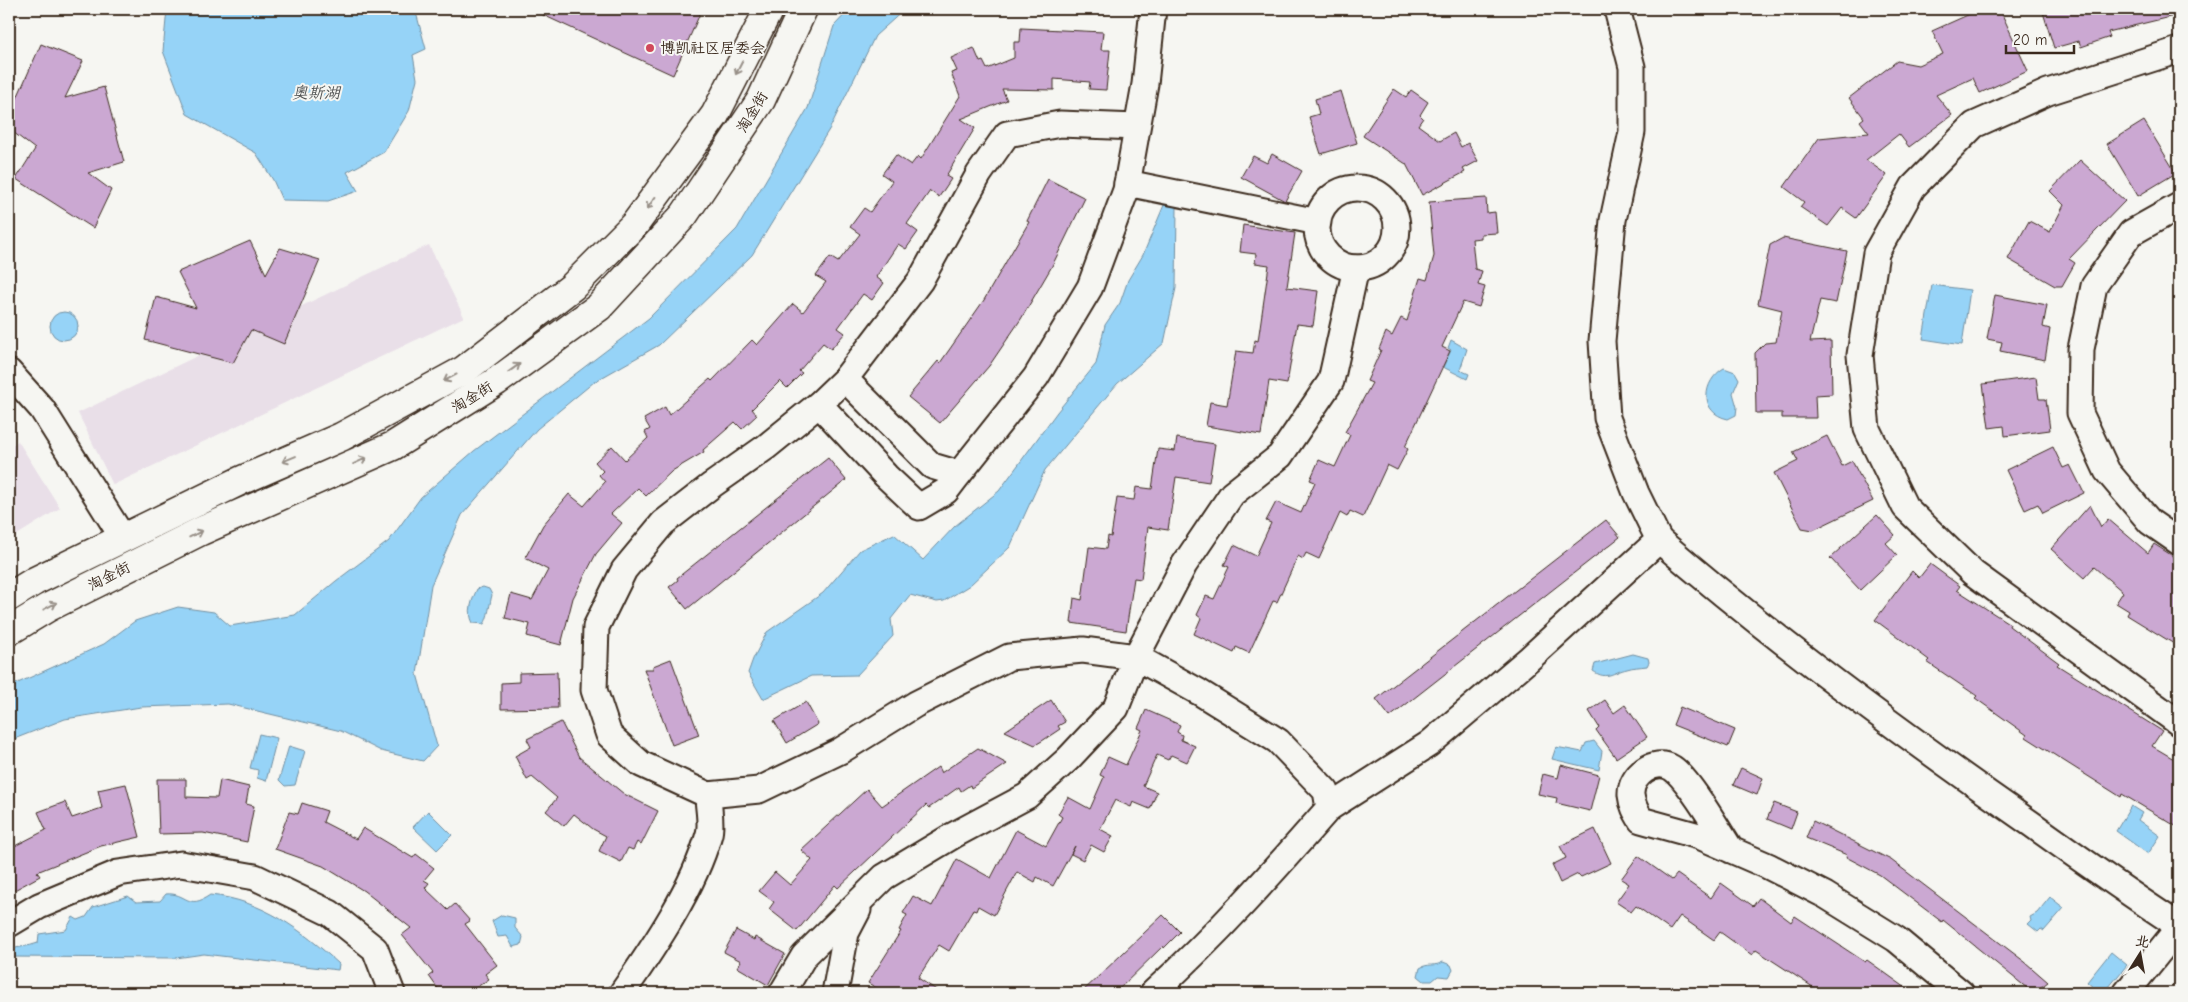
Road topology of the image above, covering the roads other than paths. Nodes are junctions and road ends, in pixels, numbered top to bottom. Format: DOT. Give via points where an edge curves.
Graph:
graph roads {
  1 [pos="769,9"];
  2 [pos="802,9"];
  3 [pos="1153,9"];
  4 [pos="1617,9"];
  5 [pos="2179,50"];
  6 [pos="1137,127"];
  7 [pos="1127,183"];
  8 [pos="2179,206"];
  9 [pos="1318,222"];
  10 [pos="1356,268"];
  11 [pos="9,372"];
  12 [pos="845,379"];
  13 [pos="819,404"];
  14 [pos="317,447"];
  15 [pos="332,474"];
  16 [pos="959,474"];
  17 [pos="123,538"];
  18 [pos="1659,540"];
  19 [pos="2179,542"];
  20 [pos="9,597"];
  21 [pos="9,632"];
  22 [pos="1136,657"];
  23 [pos="2179,723"];
  24 [pos="708,795"];
  25 [pos="1329,808"];
  26 [pos="1731,850"];
  27 [pos="868,892"];
  28 [pos="9,924"];
  29 [pos="2179,926"];
  30 [pos="392,993"];
  31 [pos="622,993"];
  32 [pos="782,993"];
  33 [pos="835,993"];
  34 [pos="1154,993"];
  35 [pos="1962,993"];
  36 [pos="2126,993"];
  1 -- 14 [label="street, 淘金街, one-way" via="715,115 635,224 572,287 464,370"];
  15 -- 2 [label="street, 淘金街, one-way" via="393,446 497,381 600,307 684,215 761,100"];
  3 -- 6 [label="street"];
  4 -- 18 [label="street" via="1632,67 1632,132 1613,220 1602,340 1607,418"];
  5 -- 23 [label="street" via="2048,92 1974,125 1913,186 1876,253 1860,354 1867,429 1905,508 1973,573"];
  6 -- 7 [label="street"];
  6 -- 12 [label="street" via="1060,124 1007,134 979,174 920,281"];
  7 -- 9 [label="street"];
  7 -- 16 [label="street" via="1090,286 1036,377"];
  8 -- 19 [label="street" via="2131,233 2094,286 2081,349 2080,413 2107,471 2150,522"];
  9 -- 10 [label="street" via="1322,248 1331,259 1343,266"];
  9 -- 10 [label="street" via="1330,199 1353,188 1366,189 1388,202 1398,226 1391,250 1382,260"];
  10 -- 22 [label="street" via="1330,381 1280,456 1232,494 1184,566"];
  11 -- 17 [label="street" via="42,409"];
  12 -- 13 [label="street"];
  12 -- 16 [label="street" via="932,466"];
  13 -- 16 [label="street" via="919,508 946,491"];
  13 -- 24 [label="street" via="663,523 624,570 596,627 594,690 609,735 641,764"];
  14 -- 15 [label="street"];
  14 -- 17 [label="street, 淘金街, one-way"];
  21 -- 15 [label="street, 淘金街, one-way" via="47,608 201,531"];
  17 -- 20 [label="street, 淘金街" via="34,581"];
  18 -- 25 [label="street" via="1530,658 1429,744"];
  18 -- 29 [label="street" via="1810,665 1908,738"];
  22 -- 24 [label="street" via="1083,650 1009,657 916,704 840,752 759,790"];
  22 -- 25 [label="street" via="1278,740 1326,791"];
  22 -- 27 [label="street" via="1116,708 1068,760 1027,796 954,834 884,877"];
  24 -- 31 [label="street" via="710,832 690,880 656,943"];
  25 -- 34 [label="street" via="1199,950"];
  26 -- 35 [label="street" via="1833,900 1896,940"];
  27 -- 32 [label="street" via="804,956"];
  27 -- 33 [label="street" via="846,933"];
  28 -- 30 [label="street" via="39,906 118,873 181,864 255,877 330,913 374,949"];
  29 -- 36 [label="street"];
}
